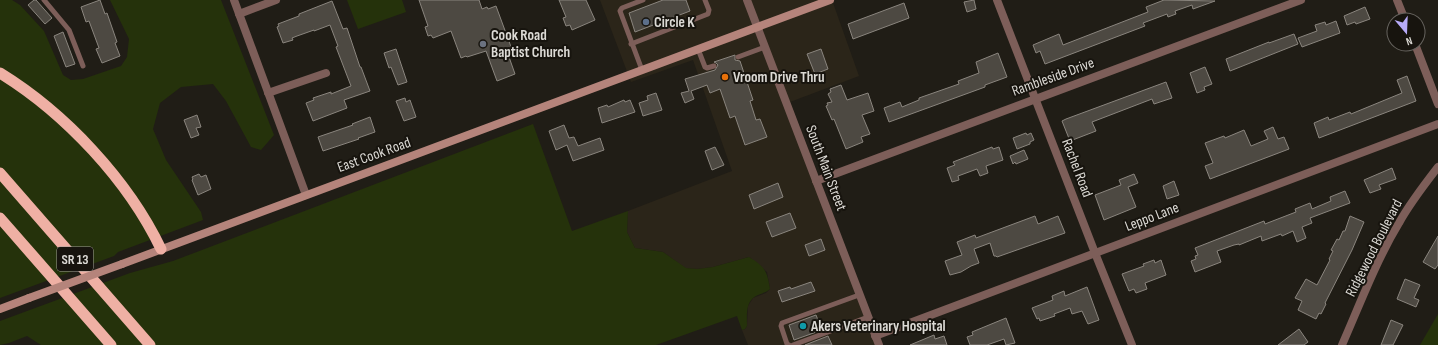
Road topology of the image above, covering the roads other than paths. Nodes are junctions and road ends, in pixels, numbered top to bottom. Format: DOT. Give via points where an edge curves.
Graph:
graph roads {
  1 [pos="44,0"];
  2 [pos="234,0"];
  3 [pos="276,0"];
  4 [pos="643,0"];
  5 [pos="705,0"];
  6 [pos="830,0"];
  7 [pos="997,0"];
  8 [pos="1301,0"];
  9 [pos="1398,0"];
  10 [pos="749,1"];
  11 [pos="821,2"];
  12 [pos="1402,12"];
  13 [pos="239,14"];
  14 [pos="758,28"];
  15 [pos="631,44"];
  16 [pos="765,47"];
  17 [pos="698,49"];
  18 [pos="1418,52"];
  19 [pos="738,57"];
  20 [pos="83,66"];
  21 [pos="714,66"];
  22 [pos="642,70"];
  23 [pos="0,73"];
  24 [pos="326,73"];
  25 [pos="268,93"];
  26 [pos="1036,98"];
  27 [pos="1438,104"];
  28 [pos="1438,124"];
  29 [pos="1438,168"];
  30 [pos="0,173"];
  31 [pos="816,181"];
  32 [pos="306,195"];
  33 [pos="0,218"];
  34 [pos="161,249"];
  35 [pos="1095,253"];
  36 [pos="859,294"];
  37 [pos="0,309"];
  38 [pos="868,317"];
  39 [pos="876,336"];
  40 [pos="111,345"];
  41 [pos="150,345"];
  42 [pos="789,345"];
  43 [pos="793,345"];
  44 [pos="879,345"];
  45 [pos="1132,345"];
  46 [pos="1342,345"];
  1 -- 20 [label="lane" via="69,30"];
  2 -- 13 [label="street"];
  3 -- 13 [label="street"];
  4 -- 15 [label="lane" via="620,11"];
  5 -- 15 [label="lane" via="708,14"];
  6 -- 11 [label="main road, East Cook Road"];
  7 -- 26 [label="street, Rachel Road"];
  8 -- 26 [label="street, Rambleside Drive"];
  9 -- 12 [label="street"];
  10 -- 14 [label="street, South Main Street"];
  11 -- 14 [label="main road, East Cook Road"];
  13 -- 25 [label="street"];
  14 -- 16 [label="street, South Main Street"];
  14 -- 17 [label="main road, East Cook Road"];
  15 -- 22 [label="lane"];
  16 -- 19 [label="lane"];
  16 -- 31 [label="street, South Main Street"];
  17 -- 21 [label="lane" via="705,67"];
  17 -- 22 [label="main road, East Cook Road"];
  18 -- 27 [label="street"];
  22 -- 32 [label="main road, East Cook Road"];
  23 -- 34 [label="highway" via="58,116 99,158 136,206"];
  24 -- 25 [label="street"];
  25 -- 32 [label="street"];
  26 -- 31 [label="street, Rambleside Drive"];
  26 -- 35 [label="street, Rachel Road"];
  28 -- 35 [label="street, Leppo Lane"];
  29 -- 46 [label="street, Ridgewood Boulevard" via="1399,222"];
  30 -- 41 [label="highway, SR 13"];
  31 -- 36 [label="street, South Main Street"];
  32 -- 34 [label="main road, East Cook Road"];
  33 -- 40 [label="highway, SR 13"];
  34 -- 37 [label="main road, East Cook Road, bridge"];
  35 -- 39 [label="street, Leppo Lane"];
  35 -- 45 [label="street, Rachel Road"];
  36 -- 38 [label="street, South Main Street"];
  36 -- 42 [label="lane" via="782,323"];
  38 -- 39 [label="street, South Main Street"];
  38 -- 43 [label="lane"];
  39 -- 44 [label="street, South Main Street"];
}
